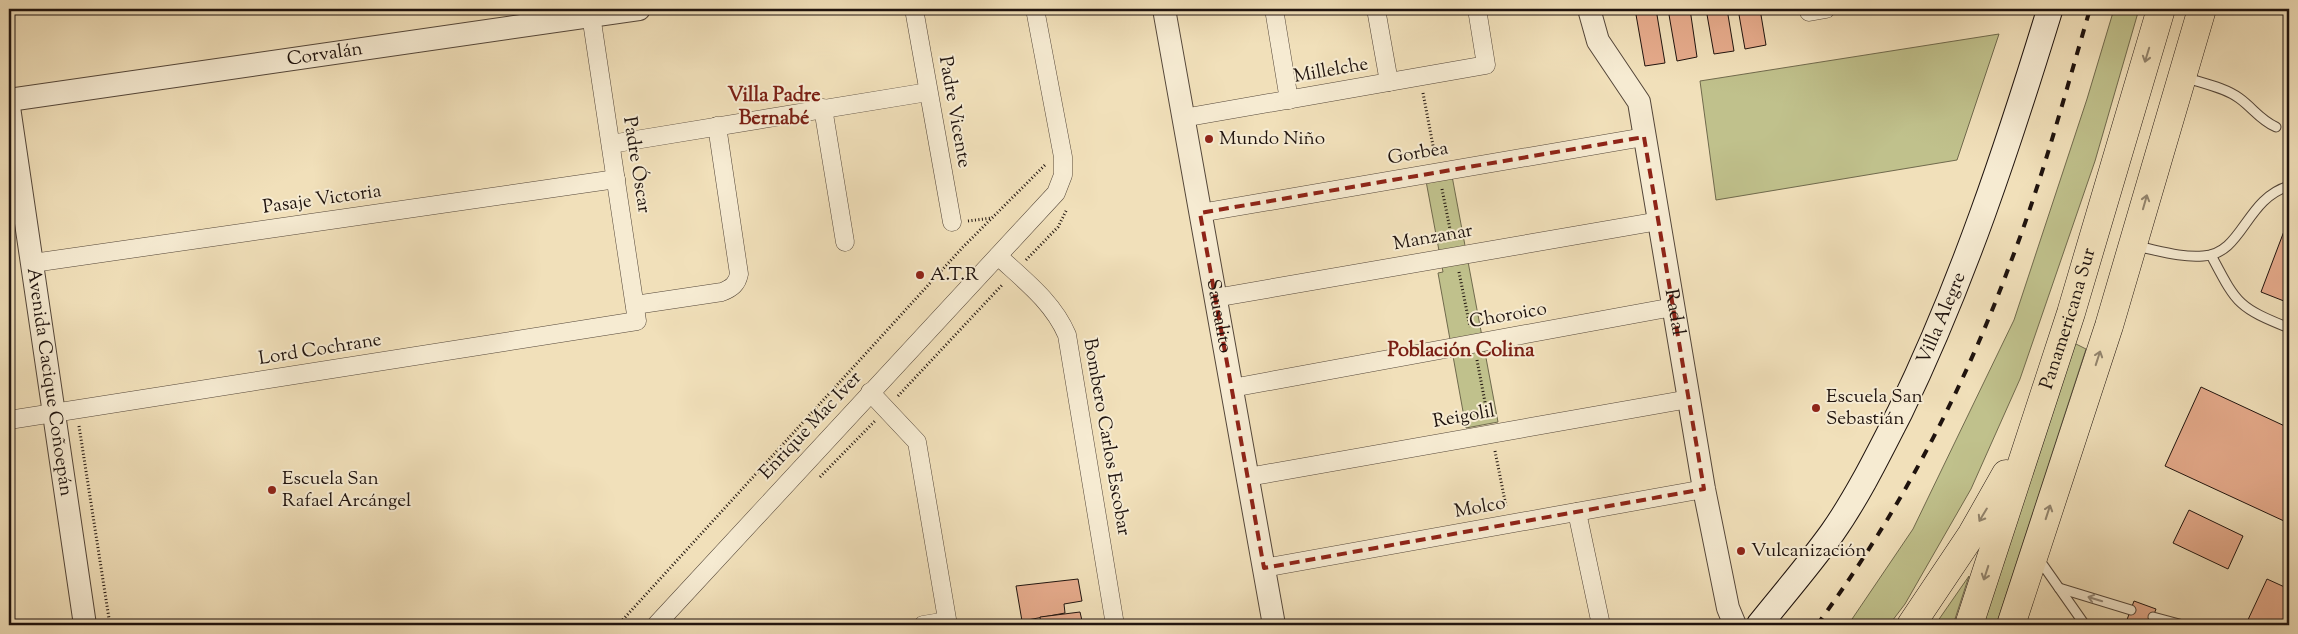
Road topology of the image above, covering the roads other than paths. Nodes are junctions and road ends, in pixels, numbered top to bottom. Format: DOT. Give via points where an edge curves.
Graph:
graph roads {
  1 [pos="639,9"];
  2 [pos="914,9"];
  3 [pos="1035,9"];
  4 [pos="1164,9"];
  5 [pos="1274,9"];
  6 [pos="1376,9"];
  7 [pos="1477,9"];
  8 [pos="1589,9"];
  9 [pos="1826,9"];
  10 [pos="2050,9"];
  11 [pos="2161,9"];
  12 [pos="1809,12"];
  13 [pos="2204,13"];
  14 [pos="591,15"];
  15 [pos="2182,77"];
  16 [pos="1389,82"];
  17 [pos="928,92"];
  18 [pos="9,100"];
  19 [pos="1289,100"];
  20 [pos="9,107"];
  21 [pos="822,108"];
  22 [pos="1183,118"];
  23 [pos="717,126"];
  24 [pos="2276,127"];
  25 [pos="1644,137"];
  26 [pos="611,144"];
  27 [pos="616,179"];
  28 [pos="2289,186"];
  29 [pos="1200,213"];
  30 [pos="1659,221"];
  31 [pos="952,222"];
  32 [pos="845,242"];
  33 [pos="2132,245"];
  34 [pos="2211,255"];
  35 [pos="998,256"];
  36 [pos="33,263"];
  37 [pos="1215,298"];
  38 [pos="1673,307"];
  39 [pos="636,313"];
  40 [pos="2070,313"];
  41 [pos="2109,326"];
  42 [pos="2289,328"];
  43 [pos="1232,388"];
  44 [pos="870,392"];
  45 [pos="1688,399"];
  46 [pos="2040,411"];
  47 [pos="54,414"];
  48 [pos="9,420"];
  49 [pos="1248,477"];
  50 [pos="1704,490"];
  51 [pos="1577,512"];
  52 [pos="2035,554"];
  53 [pos="1264,568"];
  54 [pos="2059,588"];
  55 [pos="2131,610"];
  56 [pos="2153,617"];
  57 [pos="666,622"];
  58 [pos="948,623"];
  59 [pos="85,625"];
  60 [pos="923,625"];
  61 [pos="1116,625"];
  62 [pos="1274,625"];
  63 [pos="1600,625"];
  64 [pos="1735,625"];
  65 [pos="1759,625"];
  66 [pos="1911,625"];
  67 [pos="1969,625"];
  68 [pos="2011,625"];
  69 [pos="2085,625"];
  70 [pos="2183,625"];
  1 -- 14 [label="street, Corvalán"];
  2 -- 17 [label="street, Padre Vicente"];
  3 -- 35 [label="street" via="1063,175 1056,193"];
  4 -- 22 [label="street, Sausalito"];
  5 -- 19 [label="street"];
  6 -- 16 [label="street"];
  7 -- 16 [label="street, Millelche" via="1486,65"];
  8 -- 25 [label="street, Radal" via="1598,41 1639,102"];
  9 -- 12 [label="street"];
  10 -- 65 [label="main road, Villa Alegre" via="1976,232 1914,384 1858,491 1832,533"];
  11 -- 40 [label="main road, Panamericana Sur, one-way"];
  13 -- 15 [label="main road"];
  14 -- 18 [label="street, Corvalán"];
  14 -- 26 [label="street, Padre Óscar"];
  15 -- 24 [label="lane" via="2230,92 2261,120"];
  33 -- 15 [label="main road, one-way"];
  16 -- 19 [label="street, Millelche"];
  17 -- 21 [label="street"];
  17 -- 31 [label="street, Padre Vicente"];
  19 -- 22 [label="street, Millelche"];
  20 -- 36 [label="street, Avenida Cacique Coñoepán"];
  21 -- 23 [label="street"];
  21 -- 32 [label="street"];
  22 -- 29 [label="street, Sausalito"];
  23 -- 26 [label="street"];
  23 -- 39 [label="street, Lord Cochrane" via="738,281 722,292"];
  25 -- 29 [label="street, Gorbea"];
  25 -- 30 [label="street, Radal"];
  26 -- 27 [label="street, Padre Óscar"];
  27 -- 36 [label="street, Pasaje Victoria"];
  27 -- 39 [label="street, Padre Óscar"];
  28 -- 34 [label="lane" via="2274,192 2259,204 2236,239"];
  29 -- 37 [label="street, Sausalito"];
  30 -- 37 [label="street, Manzanar"];
  30 -- 38 [label="street, Radal"];
  33 -- 34 [label="lane" via="2184,255"];
  33 -- 41 [label="main road"];
  34 -- 42 [label="lane" via="2239,303 2256,315"];
  35 -- 44 [label="street, Enrique Mac Iver"];
  35 -- 61 [label="street, Bombero Carlos Escobar" via="1048,302 1067,335"];
  36 -- 47 [label="street, Avenida Cacique Coñoepán"];
  37 -- 43 [label="street, Sausalito"];
  38 -- 43 [label="street, Choroico"];
  38 -- 45 [label="street, Radal"];
  39 -- 47 [label="street, Lord Cochrane"];
  40 -- 41 [label="main road"];
  40 -- 46 [label="main road, Panamericana Sur"];
  52 -- 41 [label="main road, one-way"];
  43 -- 49 [label="street, Sausalito"];
  44 -- 57 [label="street, Enrique Mac Iver"];
  44 -- 58 [label="street" via="917,442"];
  45 -- 49 [label="street, Reigolil"];
  45 -- 50 [label="street, Radal"];
  46 -- 66 [label="main road, one-way" via="1972,534"];
  46 -- 67 [label="main road, Panamericana Sur, one-way"];
  47 -- 48 [label="street, Lord Cochrane"];
  47 -- 59 [label="street, Avenida Cacique Coñoepán"];
  49 -- 53 [label="street, Sausalito"];
  50 -- 51 [label="street, Molco"];
  50 -- 64 [label="street, Radal" via="1728,608"];
  51 -- 53 [label="street, Molco"];
  51 -- 63 [label="street"];
  52 -- 54 [label="lane"];
  52 -- 68 [label="main road"];
  53 -- 62 [label="street, Sausalito"];
  55 -- 54 [label="lane, one-way"];
  54 -- 69 [label="lane"];
  56 -- 70 [label="lane"];
  58 -- 60 [label="street"];
}
